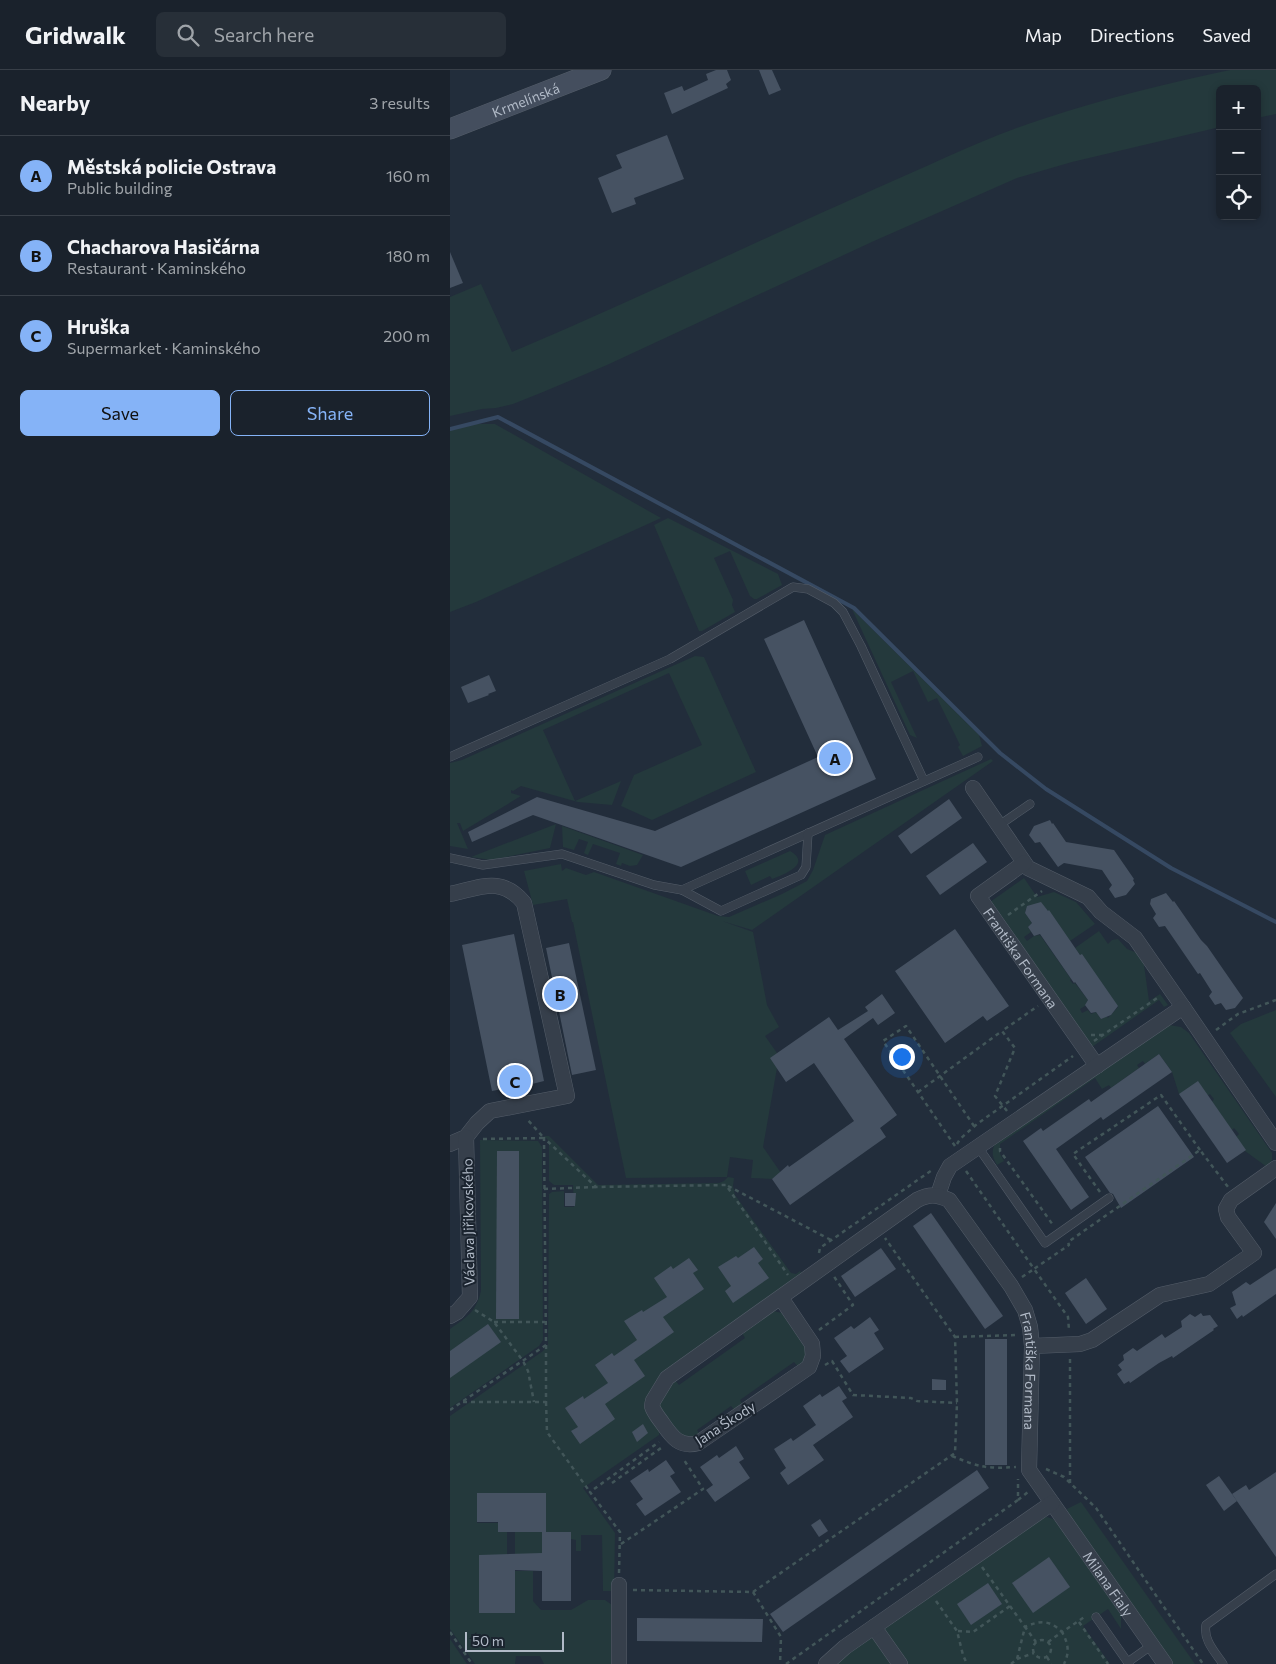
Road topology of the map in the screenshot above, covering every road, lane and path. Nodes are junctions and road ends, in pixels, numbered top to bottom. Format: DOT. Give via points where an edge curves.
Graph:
graph roads {
  1 [pos="601,70"];
  2 [pos="450,129"];
  3 [pos="450,757"];
  4 [pos="978,757"];
  5 [pos="924,781"];
  6 [pos="973,788"];
  7 [pos="1030,804"];
  8 [pos="998,826"];
  9 [pos="808,833"];
  10 [pos="450,858"];
  11 [pos="1024,863"];
  12 [pos="682,890"];
  13 [pos="1042,891"];
  14 [pos="450,894"];
  15 [pos="1004,918"];
  16 [pos="1276,1000"];
  17 [pos="1043,1002"];
  18 [pos="1177,1010"];
  19 [pos="1002,1031"];
  20 [pos="1104,1034"];
  21 [pos="1204,1038"];
  22 [pos="1085,1042"];
  23 [pos="1097,1066"];
  24 [pos="940,1076"];
  25 [pos="918,1092"];
  26 [pos="1002,1105"];
  27 [pos="523,1115"];
  28 [pos="1014,1122"];
  29 [pos="974,1126"];
  30 [pos="482,1131"];
  31 [pos="466,1137"];
  32 [pos="544,1138"];
  33 [pos="999,1143"];
  34 [pos="1276,1143"];
  35 [pos="450,1144"];
  36 [pos="955,1146"];
  37 [pos="978,1147"];
  38 [pos="1200,1150"];
  39 [pos="952,1153"];
  40 [pos="1276,1168"];
  41 [pos="932,1170"];
  42 [pos="726,1185"];
  43 [pos="596,1187"];
  44 [pos="544,1189"];
  45 [pos="1101,1193"];
  46 [pos="938,1195"];
  47 [pos="1109,1198"];
  48 [pos="1061,1220"];
  49 [pos="884,1236"];
  50 [pos="831,1240"];
  51 [pos="819,1254"];
  52 [pos="831,1272"];
  53 [pos="791,1279"];
  54 [pos="781,1298"];
  55 [pos="472,1308"];
  56 [pos="450,1316"];
  57 [pos="494,1322"];
  58 [pos="545,1322"];
  59 [pos="1016,1328"];
  60 [pos="815,1333"];
  61 [pos="955,1337"];
  62 [pos="546,1344"];
  63 [pos="1032,1346"];
  64 [pos="822,1360"];
  65 [pos="523,1361"];
  66 [pos="462,1402"];
  67 [pos="534,1402"];
  68 [pos="546,1402"];
  69 [pos="957,1403"];
  70 [pos="450,1410"];
  71 [pos="664,1438"];
  72 [pos="951,1455"];
  73 [pos="684,1460"];
  74 [pos="1024,1466"];
  75 [pos="612,1483"];
  76 [pos="590,1492"];
  77 [pos="1052,1503"];
  78 [pos="620,1544"];
  79 [pos="975,1556"];
  80 [pos="1276,1574"];
  81 [pos="619,1587"];
  82 [pos="753,1592"];
  83 [pos="936,1601"];
  84 [pos="1010,1606"];
  85 [pos="1094,1615"];
  86 [pos="1079,1622"];
  87 [pos="874,1627"];
  88 [pos="1025,1627"];
  89 [pos="957,1631"];
  90 [pos="450,1632"];
  91 [pos="1062,1632"];
  92 [pos="1036,1642"];
  93 [pos="1048,1642"];
  94 [pos="1152,1645"];
  95 [pos="1034,1653"];
  96 [pos="1047,1657"];
  97 [pos="1017,1659"];
  98 [pos="1128,1663"];
  99 [pos="472,1664"];
  100 [pos="618,1664"];
  101 [pos="780,1664"];
  102 [pos="786,1664"];
  103 [pos="826,1664"];
  104 [pos="900,1664"];
  105 [pos="967,1664"];
  106 [pos="1011,1664"];
  107 [pos="1052,1664"];
  108 [pos="1064,1664"];
  109 [pos="1108,1664"];
  110 [pos="1165,1664"];
  111 [pos="1203,1664"];
  112 [pos="1223,1664"];
  1 -- 2 [label="main road, Krmelínská"];
  3 -- 5 [label="lane" via="670,659 793,587 808,589 834,603 843,612"];
  4 -- 5 [label="lane"];
  5 -- 9 [label="lane"];
  6 -- 8 [label="street"];
  7 -- 8 [label="lane"];
  8 -- 11 [label="street"];
  9 -- 12 [label="lane"];
  9 -- 12 [label="lane" via="806,866 801,875 721,911"];
  10 -- 12 [label="lane" via="483,865 562,854 654,885"];
  11 -- 18 [label="street" via="1033,872 1088,897 1101,912 1135,938"];
  11 -- 22 [label="street, Františka Formana" via="978,896"];
  13 -- 15 [label="path"];
  14 -- 31 [label="street" via="495,885 516,893 524,903 567,1096 490,1112"];
  16 -- 21 [label="path" via="1238,1014"];
  17 -- 19 [label="path"];
  18 -- 20 [label="path" via="1160,996"];
  18 -- 21 [label="street"];
  18 -- 23 [label="street"];
  19 -- 24 [label="path"];
  19 -- 26 [label="path" via="1015,1048 995,1096"];
  20 -- 22 [label="path"];
  20 -- 22 [label="path"];
  21 -- 34 [label="street"];
  22 -- 23 [label="street, Františka Formana"];
  22 -- 26 [label="path"];
  23 -- 28 [label="street"];
  24 -- 25 [label="path"];
  24 -- 25 [label="path" via="906,1026 883,1041"];
  24 -- 29 [label="path"];
  25 -- 36 [label="path"];
  26 -- 28 [label="path"];
  26 -- 29 [label="path"];
  27 -- 32 [label="path"];
  28 -- 37 [label="street"];
  29 -- 36 [label="path"];
  30 -- 32 [label="path" via="479,1139"];
  31 -- 35 [label="street, Václava Jiřikovského"];
  31 -- 56 [label="street, Václava Jiřikovského" via="470,1297"];
  32 -- 43 [label="path"];
  32 -- 44 [label="path"];
  33 -- 48 [label="path" via="1000,1151 1053,1226"];
  36 -- 39 [label="path"];
  37 -- 46 [label="street" via="950,1166"];
  37 -- 47 [label="lane" via="1045,1243"];
  38 -- 45 [label="path" via="1161,1094 1073,1154"];
  40 -- 63 [label="street" via="1231,1200 1226,1208 1228,1217 1254,1253 1209,1284 1160,1295 1086,1342"];
  41 -- 50 [label="path"];
  42 -- 43 [label="path"];
  42 -- 50 [label="path"];
  42 -- 53 [label="path"];
  43 -- 44 [label="path"];
  44 -- 58 [label="path"];
  46 -- 54 [label="street" via="927,1195 917,1200"];
  46 -- 63 [label="street, Františka Formana" via="949,1200 958,1211 1011,1286 1025,1310"];
  49 -- 61 [label="path"];
  50 -- 51 [label="path" via="820,1248"];
  52 -- 60 [label="path" via="853,1305"];
  54 -- 71 [label="street" via="667,1378 652,1406"];
  54 -- 71 [label="street, Jana Škody" via="812,1344 813,1356 809,1367 698,1443 686,1445"];
  55 -- 57 [label="path"];
  57 -- 58 [label="path"];
  57 -- 65 [label="path"];
  58 -- 62 [label="path"];
  59 -- 61 [label="path" via="1017,1336"];
  61 -- 69 [label="path"];
  62 -- 65 [label="path"];
  62 -- 68 [label="path"];
  63 -- 74 [label="street, Františka Formana"];
  64 -- 69 [label="path" via="821,1367 832,1361 853,1396"];
  65 -- 66 [label="path"];
  65 -- 67 [label="path"];
  66 -- 67 [label="path"];
  66 -- 70 [label="path"];
  67 -- 68 [label="path"];
  68 -- 76 [label="path" via="547,1432"];
  69 -- 72 [label="path" via="955,1453"];
  71 -- 75 [label="path" via="669,1448 661,1448"];
  71 -- 76 [label="path"];
  72 -- 74 [label="path" via="989,1469"];
  72 -- 82 [label="path"];
  73 -- 78 [label="path" via="703,1488"];
  74 -- 77 [label="street, Františka Formana"];
  74 -- 102 [label="path" via="1018,1500"];
  74 -- 111 [label="path" via="1041,1467 1064,1477 1096,1508"];
  76 -- 78 [label="path" via="620,1532"];
  77 -- 79 [label="street"];
  77 -- 94 [label="street, Milana Fialy"];
  78 -- 81 [label="path"];
  79 -- 84 [label="path"];
  79 -- 87 [label="street"];
  80 -- 112 [label="lane" via="1206,1625 1206,1640"];
  81 -- 82 [label="path"];
  81 -- 100 [label="street"];
  82 -- 101 [label="path" via="781,1637"];
  83 -- 89 [label="path"];
  84 -- 88 [label="path"];
  84 -- 89 [label="path" via="973,1632"];
  85 -- 86 [label="path"];
  85 -- 98 [label="lane"];
  86 -- 91 [label="path"];
  86 -- 109 [label="path"];
  87 -- 103 [label="street"];
  87 -- 104 [label="street"];
  88 -- 91 [label="path" via="1036,1622 1048,1622"];
  88 -- 92 [label="path"];
  88 -- 97 [label="path"];
  89 -- 105 [label="path"];
  90 -- 99 [label="path"];
  91 -- 93 [label="path"];
  91 -- 108 [label="path" via="1068,1651"];
  92 -- 93 [label="path"];
  92 -- 95 [label="path"];
  93 -- 96 [label="path" via="1051,1650"];
  94 -- 98 [label="lane"];
  94 -- 110 [label="street, Milana Fialy"];
  95 -- 96 [label="path" via="1041,1658"];
  95 -- 97 [label="path"];
  96 -- 107 [label="path"];
  97 -- 106 [label="path"];
}
